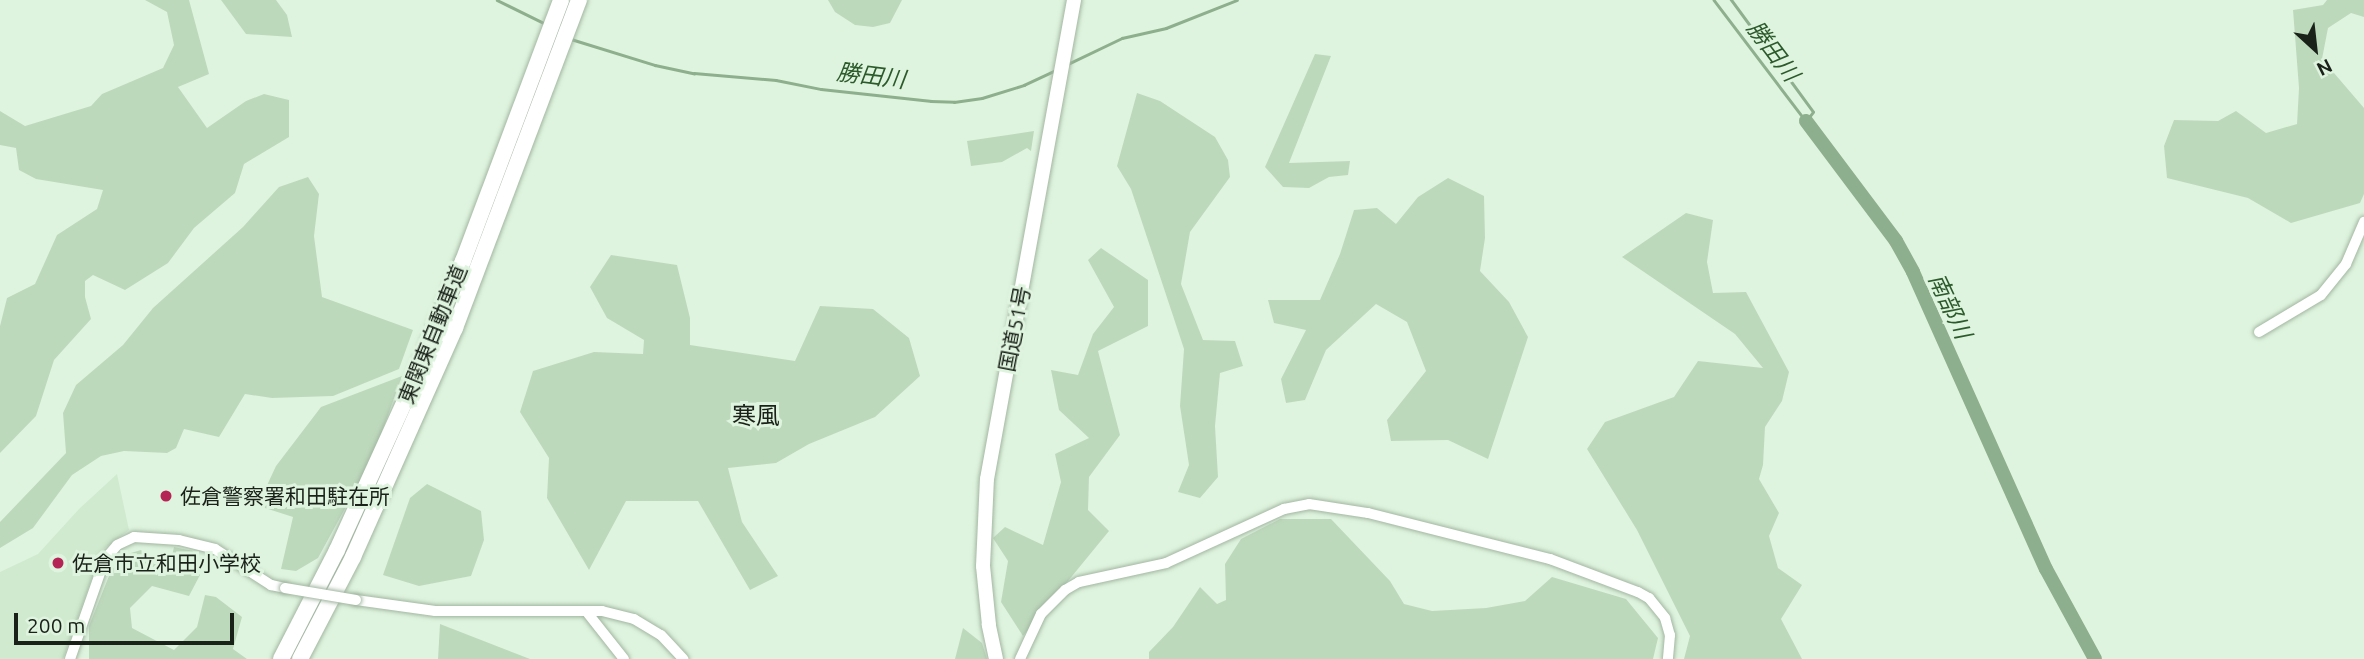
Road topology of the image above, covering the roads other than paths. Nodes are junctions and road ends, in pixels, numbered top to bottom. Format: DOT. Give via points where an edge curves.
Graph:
graph roads {
  1 [pos="561,0"];
  2 [pos="579,0"];
  3 [pos="1074,0"];
  4 [pos="2364,222"];
  5 [pos="2259,332"];
  6 [pos="586,611"];
  7 [pos="70,659"];
  8 [pos="281,659"];
  9 [pos="300,659"];
  10 [pos="624,659"];
  11 [pos="682,659"];
  12 [pos="996,659"];
  13 [pos="1020,659"];
  14 [pos="1668,659"];
  1 -- 8 [label="highway, 東関東自動車道" via="439,321 365,492"];
  2 -- 9 [label="highway, 東関東自動車道" via="455,328 353,557"];
  3 -- 12 [label="highway, 国道51号" via="987,479 984,566"];
  4 -- 5 [label="street" via="2346,264 2321,295"];
  6 -- 7 [label="street, bridge" via="435,611 356,600 271,585 208,547 134,537 117,545 105,559"];
  6 -- 10 [label="street"];
  6 -- 11 [label="street" via="619,615 648,626"];
  13 -- 14 [label="street" via="1041,614 1072,586 1166,564 1284,509 1309,504 1368,513 1550,559 1638,592 1665,618 1670,635"];
}
